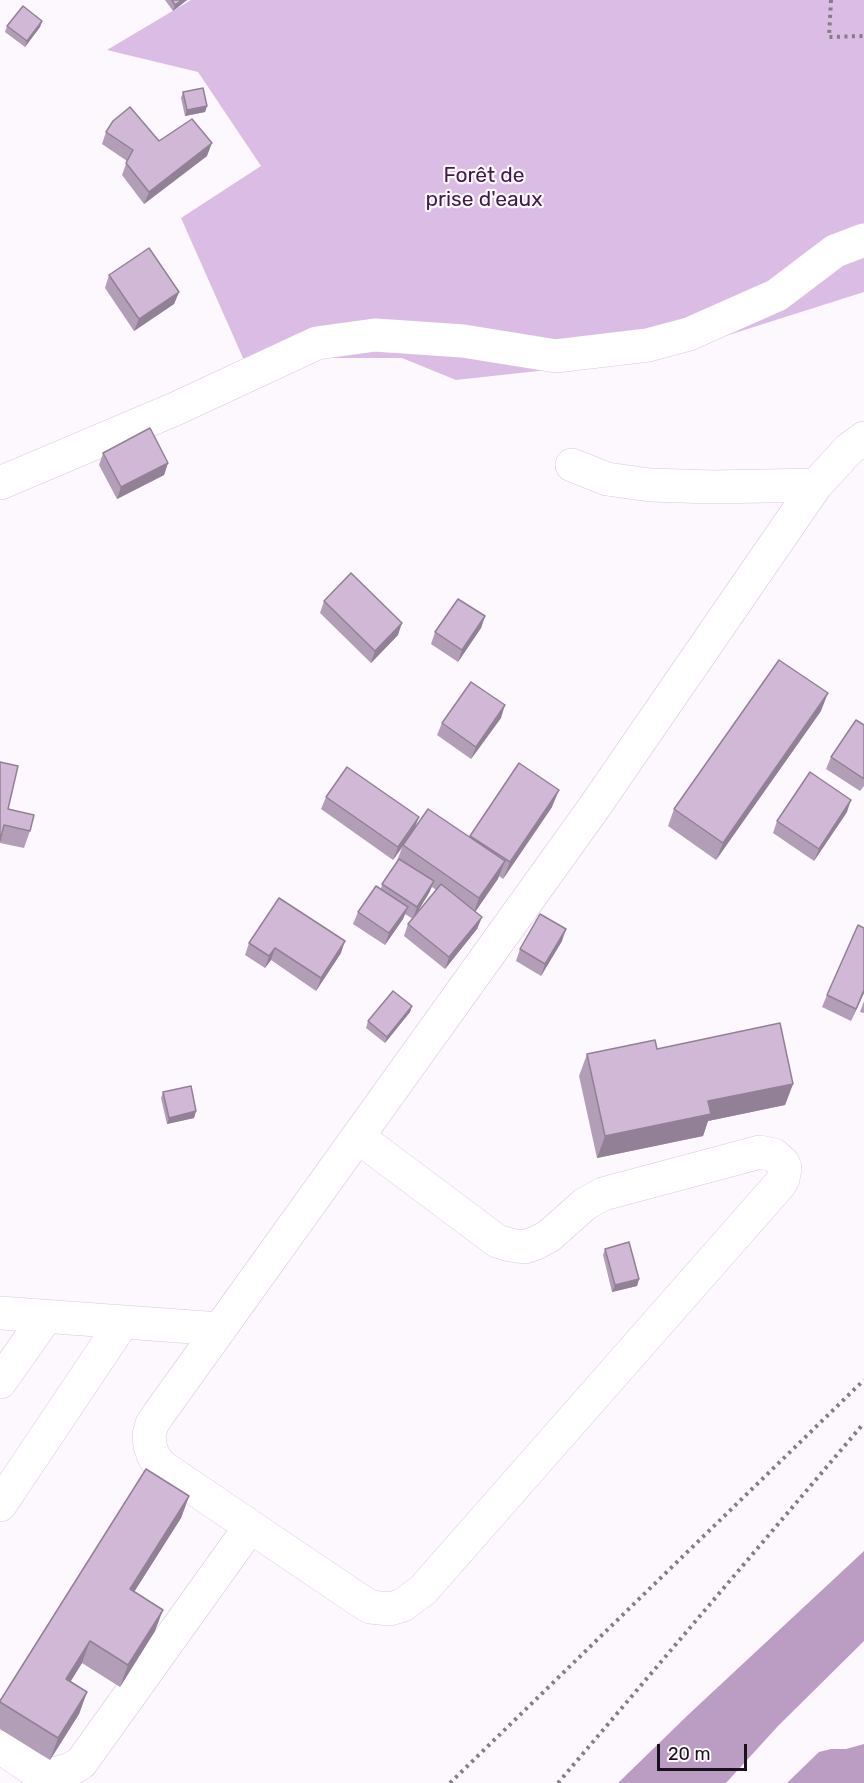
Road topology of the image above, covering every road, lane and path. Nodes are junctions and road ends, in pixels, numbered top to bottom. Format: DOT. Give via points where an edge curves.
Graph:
graph roads {
  1 [pos="831,0"];
  2 [pos="864,36"];
  3 [pos="864,240"];
  4 [pos="864,438"];
  5 [pos="572,465"];
  6 [pos="0,483"];
  7 [pos="816,485"];
  8 [pos="358,1137"];
  9 [pos="0,1313"];
  10 [pos="46,1317"];
  11 [pos="122,1323"];
  12 [pos="220,1329"];
  13 [pos="864,1380"];
  14 [pos="0,1382"];
  15 [pos="864,1423"];
  16 [pos="0,1505"];
  17 [pos="250,1527"];
  18 [pos="0,1747"];
  19 [pos="450,1783"];
  20 [pos="558,1783"];
  1 -- 2 [label="path" via="829,37"];
  3 -- 6 [label="street" via="836,251 777,294 689,334 648,345 556,356 463,341 375,335 317,343 175,409"];
  4 -- 7 [label="street"];
  5 -- 7 [label="street" via="607,479 650,485"];
  7 -- 8 [label="street" via="593,809"];
  8 -- 12 [label="street"];
  8 -- 17 [label="street" via="497,1241 517,1246 537,1244 603,1194 759,1152 774,1155 785,1168 780,1184 749,1220 412,1600 390,1609 370,1607"];
  9 -- 10 [label="street"];
  10 -- 11 [label="street"];
  10 -- 14 [label="street"];
  11 -- 12 [label="street"];
  11 -- 16 [label="street"];
  12 -- 17 [label="street" via="152,1424 150,1446 161,1466"];
  13 -- 19 [label="path"];
  15 -- 20 [label="path"];
  17 -- 18 [label="street" via="81,1763 58,1773 46,1773 34,1770"];
}
